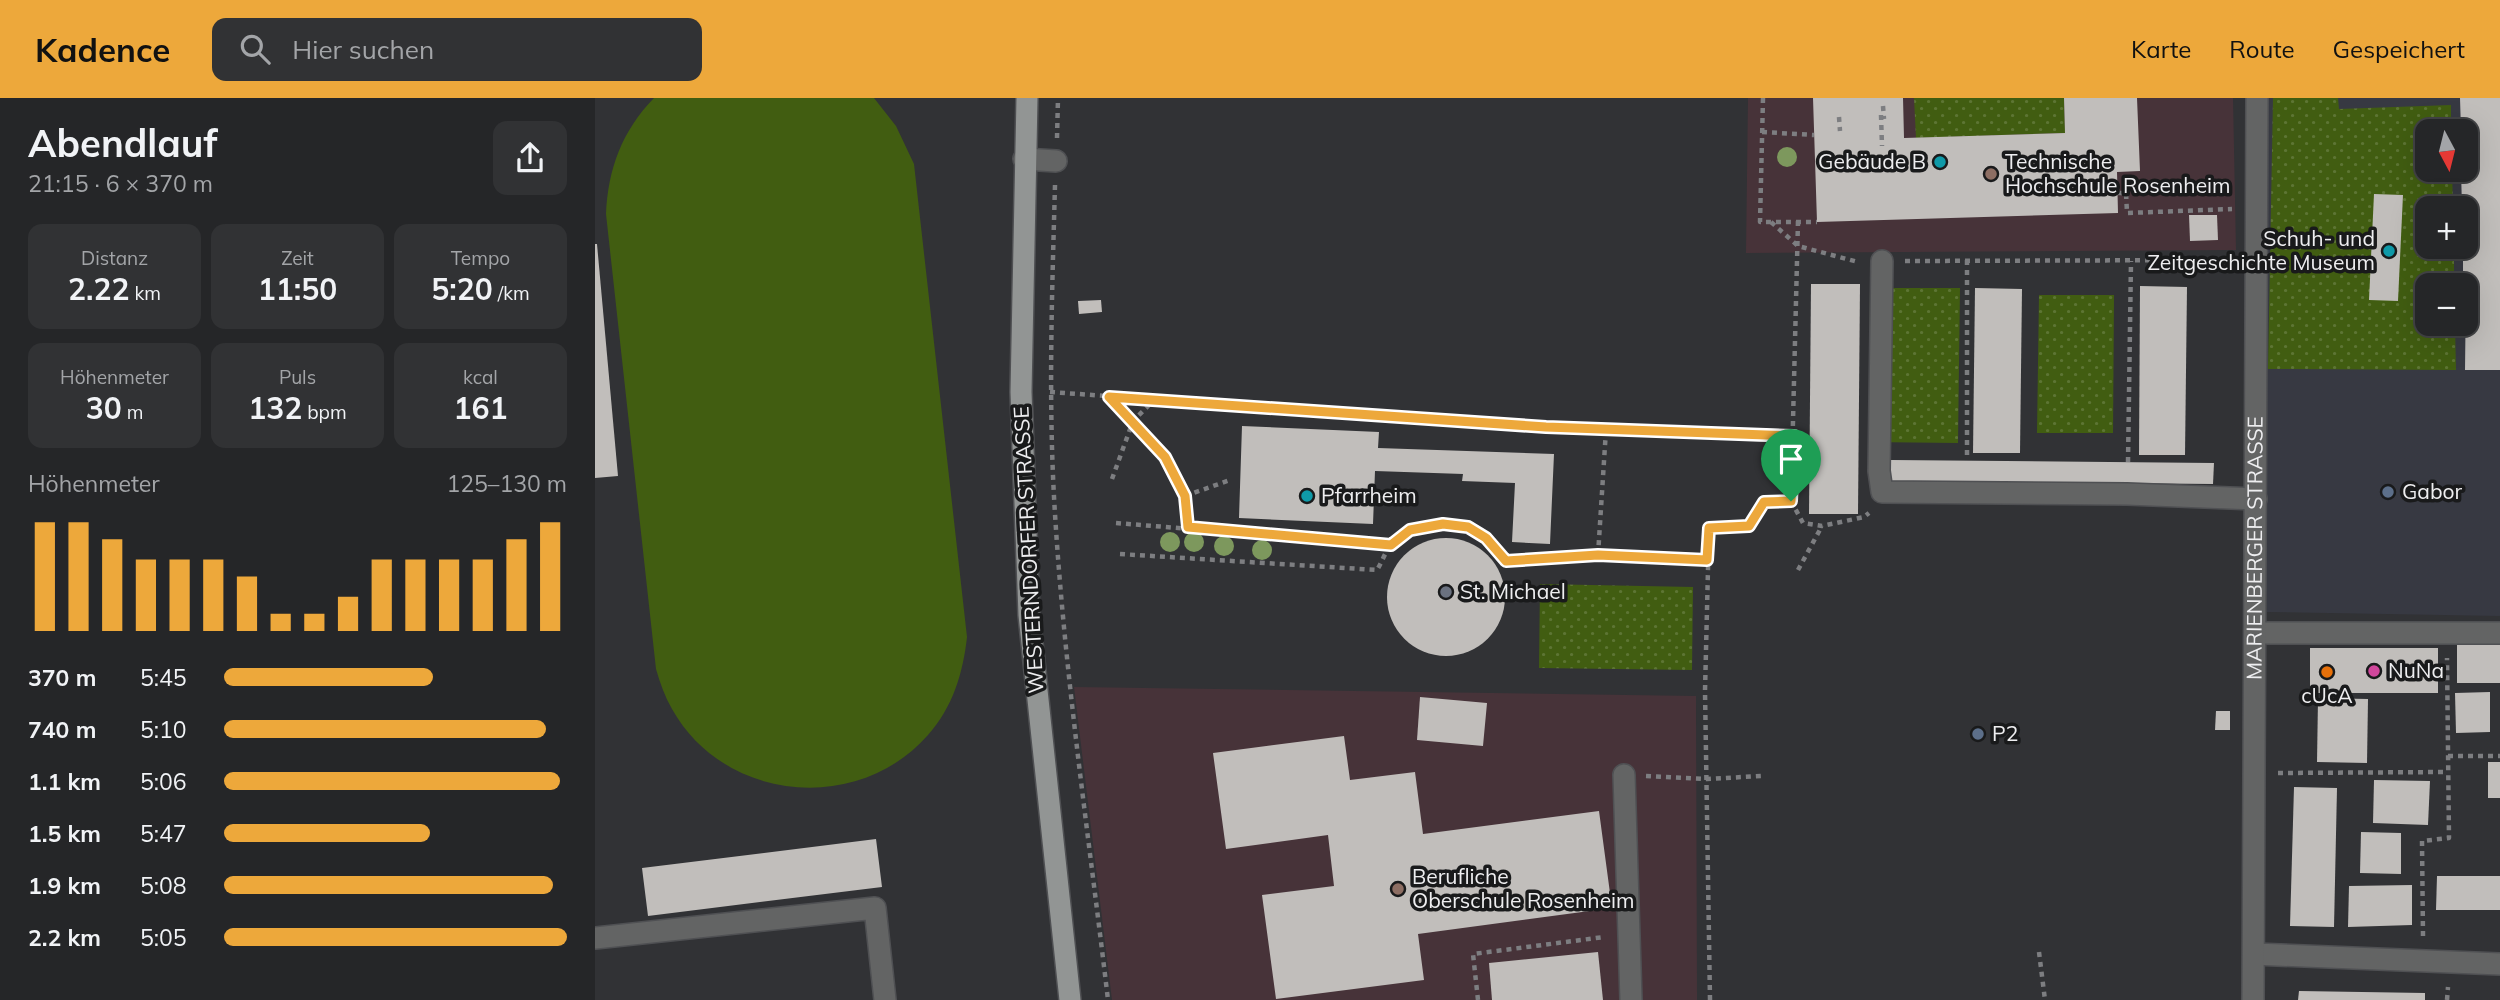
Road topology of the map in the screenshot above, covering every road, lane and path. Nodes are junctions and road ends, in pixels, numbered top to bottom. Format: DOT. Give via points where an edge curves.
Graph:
graph roads {
  1 [pos="1027,98"];
  2 [pos="1058,98"];
  3 [pos="1763,98"];
  4 [pos="2257,98"];
  5 [pos="1883,106"];
  6 [pos="1881,114"];
  7 [pos="1839,117"];
  8 [pos="1840,131"];
  9 [pos="1762,132"];
  10 [pos="1814,135"];
  11 [pos="1884,135"];
  12 [pos="1882,146"];
  13 [pos="1024,159"];
  14 [pos="1056,161"];
  15 [pos="2097,164"];
  16 [pos="2066,165"];
  17 [pos="2117,193"];
  18 [pos="2258,208"];
  19 [pos="1798,220"];
  20 [pos="1771,222"];
  21 [pos="1817,222"];
  22 [pos="1798,246"];
  23 [pos="2257,260"];
  24 [pos="1882,261"];
  25 [pos="2131,261"];
  26 [pos="1050,392"];
  27 [pos="1109,397"];
  28 [pos="1153,400"];
  29 [pos="1133,421"];
  30 [pos="1606,430"];
  31 [pos="1794,436"];
  32 [pos="1967,460"];
  33 [pos="2128,462"];
  34 [pos="1112,479"];
  35 [pos="1230,480"];
  36 [pos="1882,492"];
  37 [pos="1185,496"];
  38 [pos="2256,499"];
  39 [pos="1791,501"];
  40 [pos="1116,523"];
  41 [pos="1822,526"];
  42 [pos="1188,527"];
  43 [pos="1391,545"];
  44 [pos="1120,554"];
  45 [pos="1598,555"];
  46 [pos="1707,560"];
  47 [pos="1798,570"];
  48 [pos="2447,632"];
  49 [pos="2255,633"];
  50 [pos="2500,633"];
  51 [pos="2448,756"];
  52 [pos="2500,756"];
  53 [pos="2448,772"];
  54 [pos="2255,773"];
  55 [pos="1624,775"];
  56 [pos="1761,776"];
  57 [pos="1707,779"];
  58 [pos="1629,934"];
  59 [pos="595,938"];
  60 [pos="2039,952"];
  61 [pos="2254,954"];
  62 [pos="2423,962"];
  63 [pos="2500,964"];
  64 [pos="885,1000"];
  65 [pos="1070,1000"];
  66 [pos="1108,1000"];
  67 [pos="1478,1000"];
  68 [pos="1631,1000"];
  69 [pos="1710,1000"];
  70 [pos="2045,1000"];
  71 [pos="2253,1000"];
  1 -- 13 [label="main road, WESTERNDORFER STRASSE"];
  2 -- 14 [label="path"];
  3 -- 9 [label="path"];
  4 -- 18 [label="street, MARIENBERGER STRASSE"];
  5 -- 11 [label="path"];
  6 -- 12 [label="path"];
  7 -- 8 [label="path"];
  9 -- 10 [label="path"];
  9 -- 20 [label="path" via="1760,222"];
  13 -- 14 [label="street"];
  13 -- 65 [label="main road, WESTERNDORFER STRASSE" via="1021,392 1028,615"];
  14 -- 26 [label="path"];
  15 -- 16 [label="path"];
  17 -- 18 [label="path" via="2126,193 2127,213"];
  18 -- 23 [label="street, MARIENBERGER STRASSE"];
  19 -- 20 [label="path"];
  19 -- 21 [label="path"];
  19 -- 22 [label="path"];
  20 -- 22 [label="path"];
  22 -- 31 [label="path"];
  23 -- 25 [label="path"];
  23 -- 38 [label="street, MARIENBERGER STRASSE"];
  24 -- 36 [label="street"];
  25 -- 32 [label="path" via="1967,260"];
  25 -- 33 [label="path"];
  26 -- 27 [label="path"];
  26 -- 66 [label="path" via="1062,614"];
  27 -- 28 [label="path"];
  27 -- 29 [label="path"];
  28 -- 29 [label="path"];
  28 -- 30 [label="path"];
  29 -- 34 [label="path"];
  29 -- 37 [label="path" via="1165,457"];
  30 -- 31 [label="path"];
  30 -- 45 [label="path"];
  31 -- 39 [label="path"];
  35 -- 37 [label="path"];
  36 -- 38 [label="street"];
  36 -- 41 [label="path" via="1864,517"];
  37 -- 42 [label="path"];
  38 -- 49 [label="street, MARIENBERGER STRASSE"];
  39 -- 41 [label="path" via="1803,523"];
  39 -- 46 [label="path" via="1764,502 1749,526 1709,528"];
  40 -- 42 [label="path"];
  41 -- 47 [label="path"];
  42 -- 43 [label="path"];
  43 -- 44 [label="path" via="1377,570"];
  43 -- 45 [label="path" via="1410,530 1443,524 1468,527 1486,538 1506,561"];
  45 -- 46 [label="path"];
  46 -- 57 [label="path"];
  48 -- 49 [label="street"];
  48 -- 50 [label="street"];
  48 -- 51 [label="path"];
  49 -- 54 [label="street, MARIENBERGER STRASSE"];
  51 -- 52 [label="path"];
  51 -- 53 [label="path"];
  53 -- 54 [label="path"];
  53 -- 62 [label="path" via="2449,838 2422,841"];
  54 -- 61 [label="street, MARIENBERGER STRASSE"];
  55 -- 57 [label="path"];
  55 -- 58 [label="street"];
  56 -- 57 [label="path"];
  57 -- 69 [label="path"];
  58 -- 67 [label="path" via="1473,954"];
  58 -- 68 [label="street"];
  59 -- 64 [label="street" via="875,908"];
  60 -- 70 [label="path"];
  61 -- 62 [label="street"];
  61 -- 71 [label="street, MARIENBERGER STRASSE"];
  62 -- 63 [label="street"];
}
